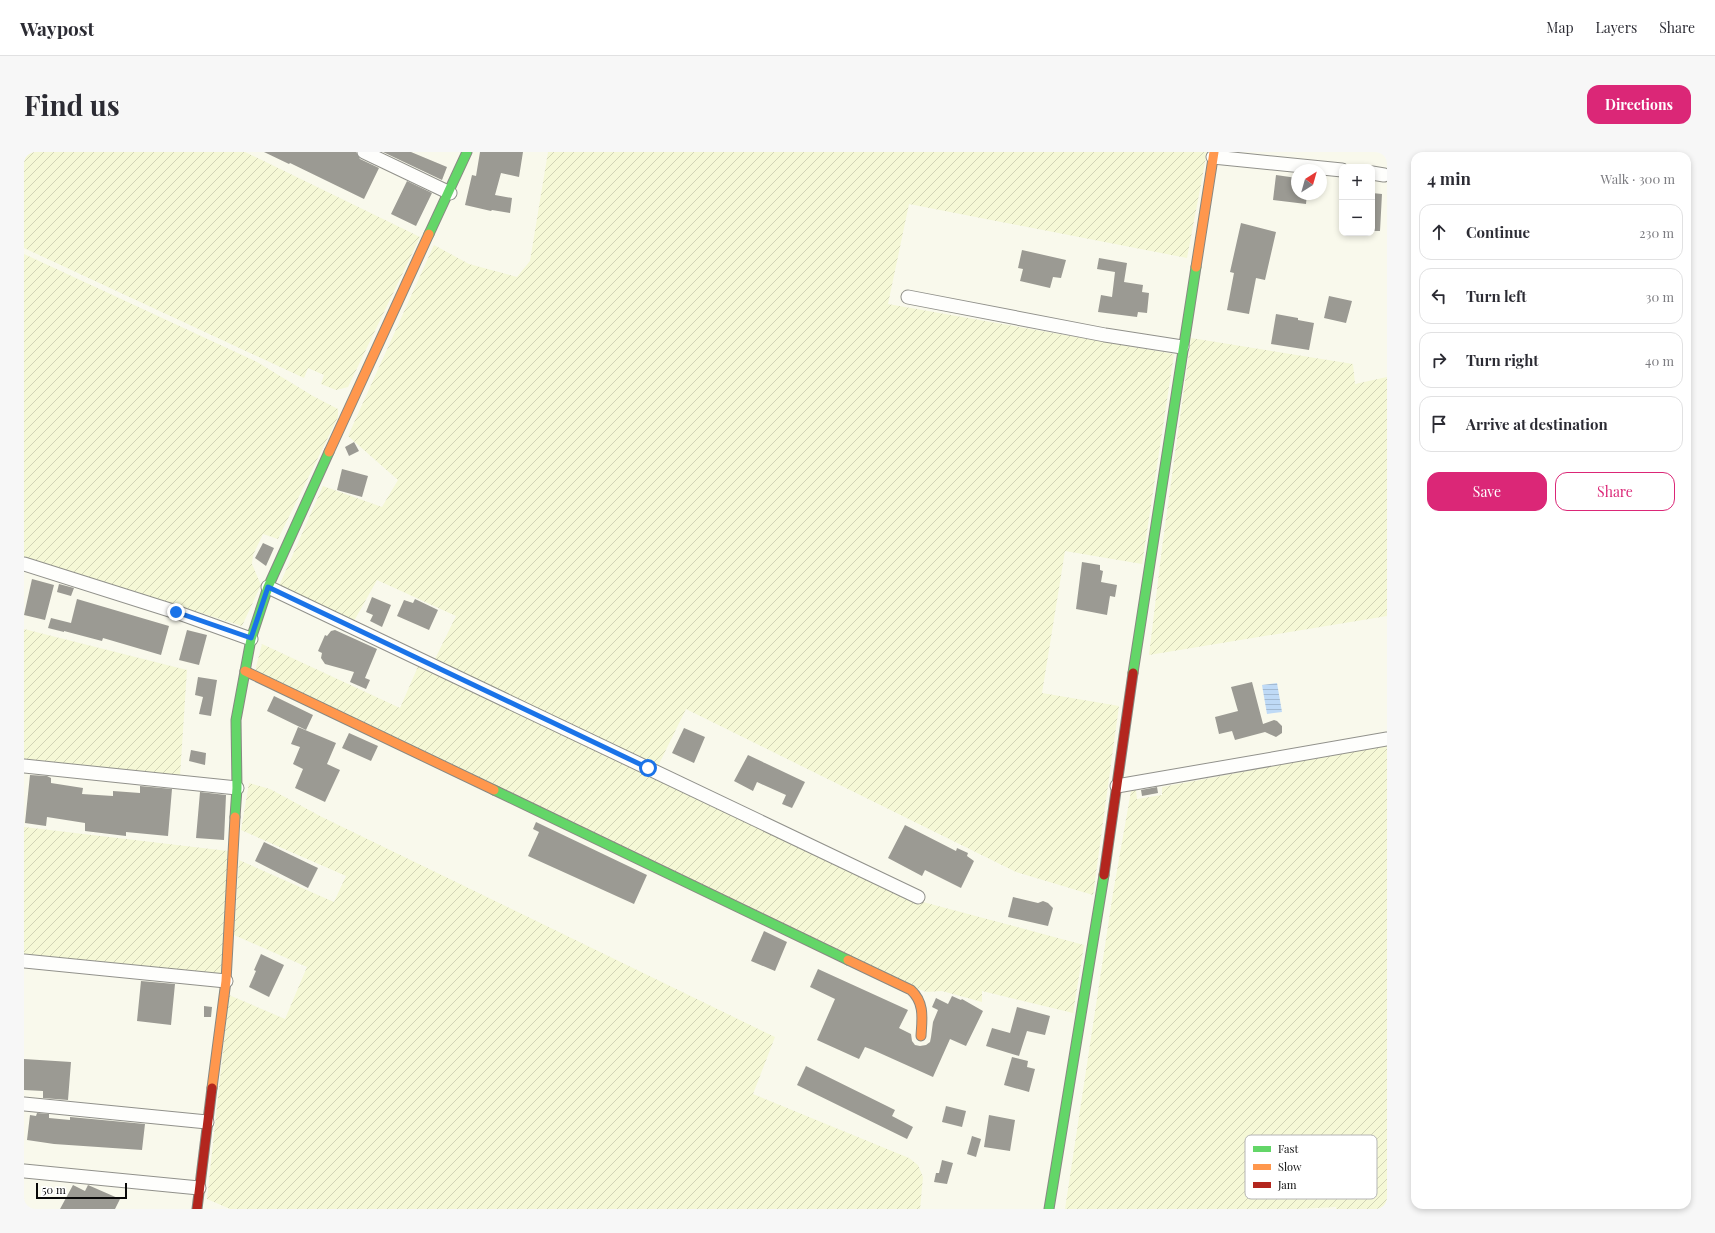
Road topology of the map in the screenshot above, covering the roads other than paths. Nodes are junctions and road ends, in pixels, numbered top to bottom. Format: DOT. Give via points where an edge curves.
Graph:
graph roads {
  1 [pos="364,152"];
  2 [pos="467,152"];
  3 [pos="1213,154"];
  4 [pos="1339,170"];
  5 [pos="450,193"];
  6 [pos="908,297"];
  7 [pos="1182,347"];
  8 [pos="24,564"];
  9 [pos="268,587"];
  10 [pos="251,638"];
  11 [pos="245,671"];
  12 [pos="1387,739"];
  13 [pos="24,766"];
  14 [pos="1116,786"];
  15 [pos="237,788"];
  16 [pos="918,896"];
  17 [pos="24,961"];
  18 [pos="226,982"];
  19 [pos="921,1036"];
  20 [pos="24,1104"];
  21 [pos="207,1122"];
  22 [pos="24,1171"];
  23 [pos="199,1188"];
  24 [pos="197,1209"];
  25 [pos="1049,1209"];
  1 -- 5 [label="street"];
  2 -- 5 [label="street"];
  3 -- 4 [label="street"];
  3 -- 7 [label="street"];
  5 -- 9 [label="street"];
  6 -- 7 [label="street" via="1105,335"];
  7 -- 14 [label="street"];
  8 -- 10 [label="street"];
  9 -- 10 [label="street"];
  9 -- 16 [label="street"];
  10 -- 11 [label="street"];
  11 -- 15 [label="street" via="236,720"];
  11 -- 19 [label="street" via="911,990 919,999 923,1010"];
  12 -- 14 [label="street"];
  13 -- 15 [label="street"];
  14 -- 25 [label="street" via="1096,928"];
  15 -- 18 [label="street"];
  17 -- 18 [label="street"];
  18 -- 21 [label="street"];
  20 -- 21 [label="street"];
  21 -- 23 [label="street"];
  22 -- 23 [label="street"];
  23 -- 24 [label="street"];
}
